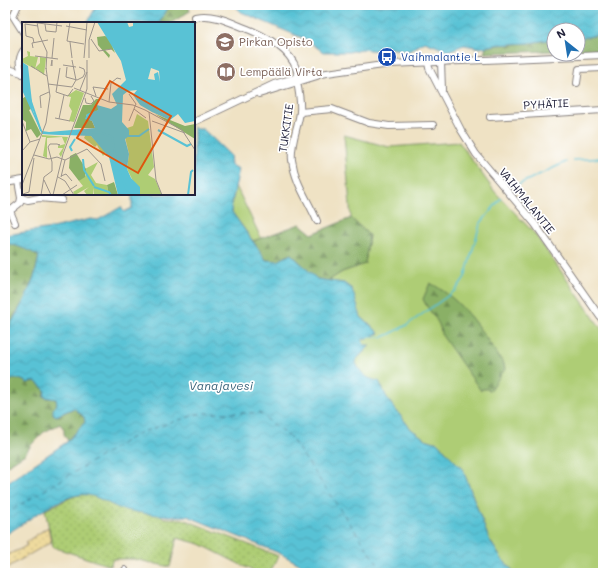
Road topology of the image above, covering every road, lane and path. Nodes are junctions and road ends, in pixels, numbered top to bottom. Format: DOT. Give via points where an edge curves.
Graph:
graph roads {
  1 [pos="18,5"];
  2 [pos="195,17"];
  3 [pos="22,30"];
  4 [pos="22,53"];
  5 [pos="603,55"];
  6 [pos="441,61"];
  7 [pos="428,62"];
  8 [pos="5,68"];
  9 [pos="603,68"];
  10 [pos="22,71"];
  11 [pos="22,73"];
  12 [pos="298,79"];
  13 [pos="577,83"];
  14 [pos="442,91"];
  15 [pos="603,110"];
  16 [pos="300,112"];
  17 [pos="490,117"];
  18 [pos="195,121"];
  19 [pos="433,125"];
  20 [pos="20,181"];
  21 [pos="5,183"];
  22 [pos="21,198"];
  23 [pos="62,200"];
  24 [pos="317,221"];
  25 [pos="15,224"];
  26 [pos="603,321"];
  1 -- 3 [label="street" via="13,16"];
  2 -- 12 [label="street, TUKKITIE" via="214,16 267,38 288,54"];
  4 -- 10 [label="street" via="19,64"];
  5 -- 6 [label="street"];
  6 -- 7 [label="street"];
  6 -- 14 [label="street, VAIHMALANTIE"];
  7 -- 12 [label="street" via="364,66"];
  7 -- 14 [label="street, VAIHMALANTIE"];
  8 -- 11 [label="street"];
  9 -- 13 [label="street" via="578,69"];
  12 -- 16 [label="street, TUKKITIE"];
  12 -- 18 [label="street" via="246,97"];
  14 -- 26 [label="street, VAIHMALANTIE" via="476,154 535,224"];
  15 -- 17 [label="street, PYHÄTIE"];
  16 -- 19 [label="street" via="332,109 369,123 389,126"];
  16 -- 24 [label="street, TUKKITIE" via="292,159 298,185"];
  20 -- 21 [label="street"];
  20 -- 22 [label="street"];
  22 -- 23 [label="street"];
  22 -- 25 [label="street" via="16,208 10,210"];
}
